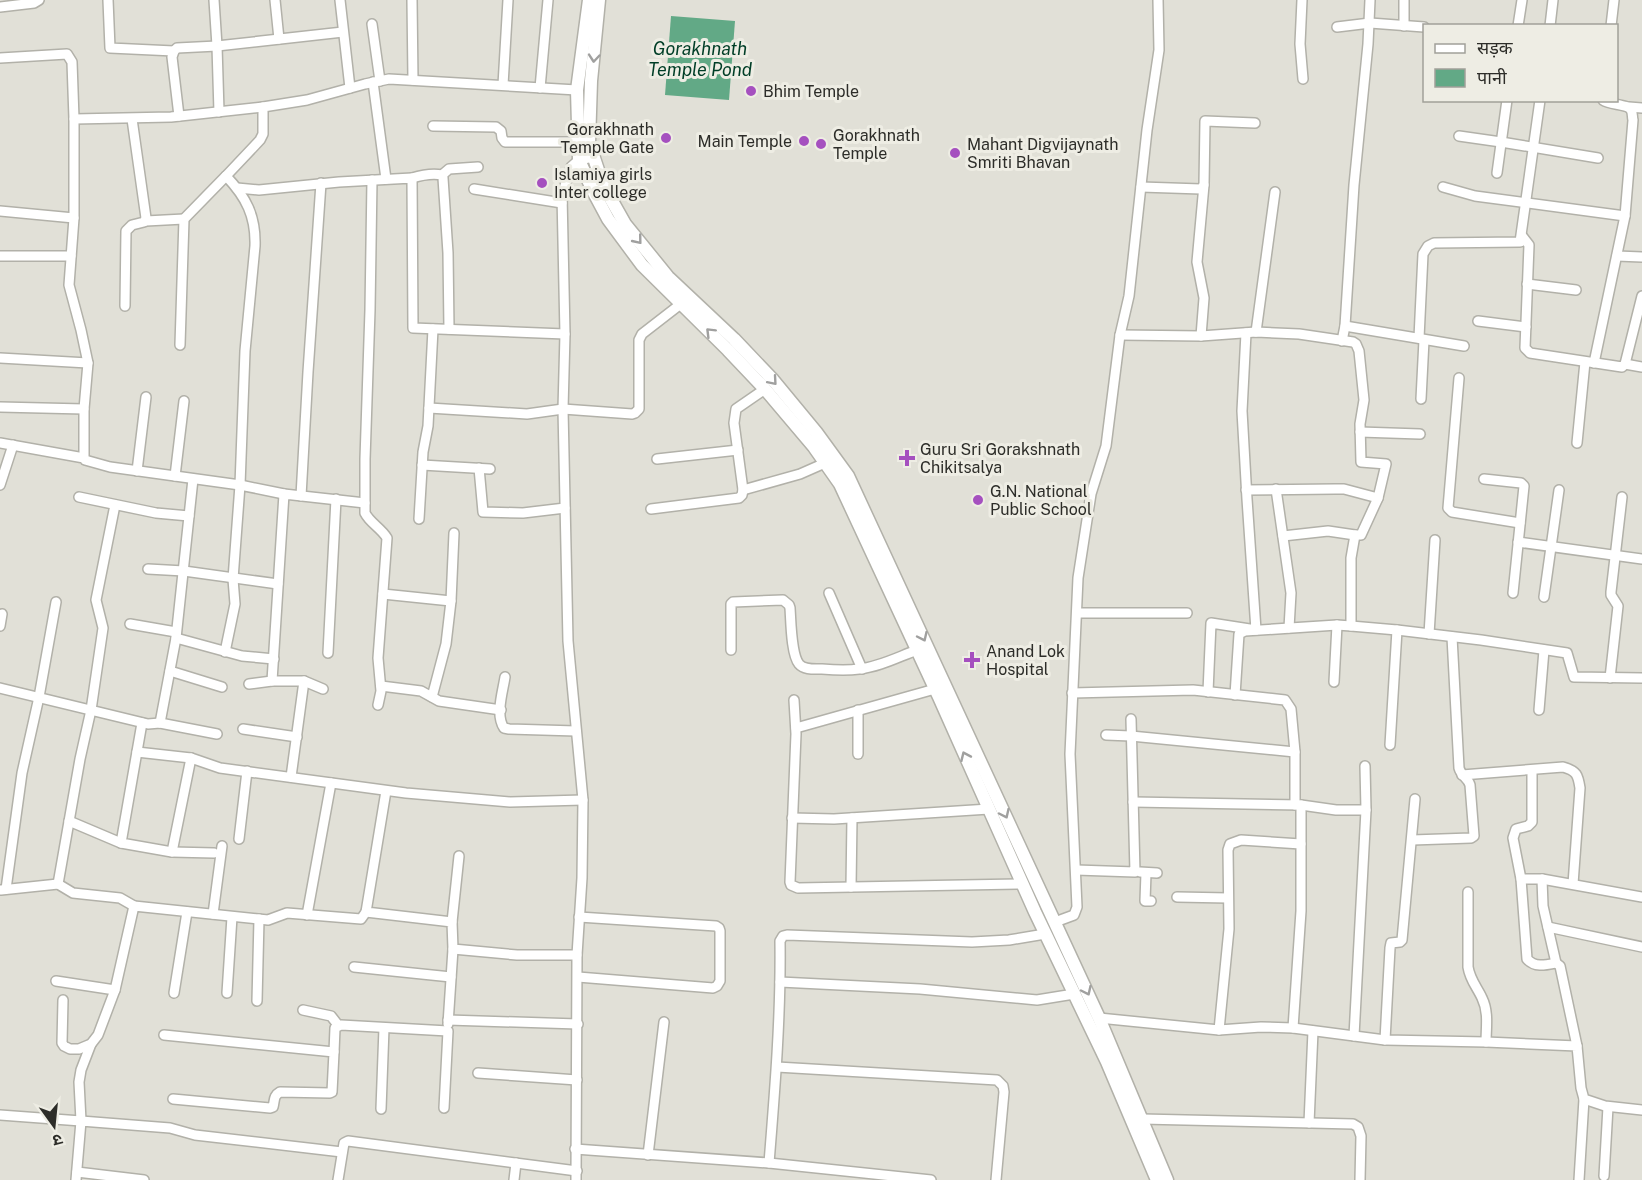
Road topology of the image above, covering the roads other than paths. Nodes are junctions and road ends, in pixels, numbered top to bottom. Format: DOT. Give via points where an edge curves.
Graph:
graph roads {
  1 [pos="39,0"];
  2 [pos="108,0"];
  3 [pos="214,0"];
  4 [pos="275,0"];
  5 [pos="340,0"];
  6 [pos="412,0"];
  7 [pos="508,0"];
  8 [pos="548,0"];
  9 [pos="589,0"];
  10 [pos="599,0"];
  11 [pos="1158,0"];
  12 [pos="1302,0"];
  13 [pos="1370,0"];
  14 [pos="1404,0"];
  15 [pos="1516,0"];
  16 [pos="1522,0"];
  17 [pos="1553,0"];
  18 [pos="1614,0"];
  19 [pos="0,7"];
  20 [pos="1370,23"];
  21 [pos="372,24"];
  22 [pos="1518,24"];
  23 [pos="1550,24"];
  24 [pos="1611,24"];
  25 [pos="1404,26"];
  26 [pos="1337,27"];
  27 [pos="1423,27"];
  28 [pos="343,32"];
  29 [pos="279,39"];
  30 [pos="218,46"];
  31 [pos="174,51"];
  32 [pos="0,58"];
  33 [pos="1303,79"];
  34 [pos="376,81"];
  35 [pos="413,81"];
  36 [pos="503,85"];
  37 [pos="350,88"];
  38 [pos="540,88"];
  39 [pos="578,90"];
  40 [pos="1507,102"];
  41 [pos="1540,102"];
  42 [pos="1606,102"];
  43 [pos="263,107"];
  44 [pos="1629,107"];
  45 [pos="1642,108"];
  46 [pos="219,112"];
  47 [pos="178,116"];
  48 [pos="75,119"];
  49 [pos="132,119"];
  50 [pos="1255,123"];
  51 [pos="433,126"];
  52 [pos="1459,136"];
  53 [pos="579,142"];
  54 [pos="1501,142"];
  55 [pos="1533,147"];
  56 [pos="593,157"];
  57 [pos="1598,158"];
  58 [pos="579,160"];
  59 [pos="478,167"];
  60 [pos="1497,174"];
  61 [pos="442,175"];
  62 [pos="226,176"];
  63 [pos="412,178"];
  64 [pos="387,179"];
  65 [pos="372,180"];
  66 [pos="321,183"];
  67 [pos="1204,185"];
  68 [pos="1443,186"];
  69 [pos="1141,187"];
  70 [pos="237,189"];
  71 [pos="474,189"];
  72 [pos="1275,192"];
  73 [pos="562,203"];
  74 [pos="1526,203"];
  75 [pos="0,211"];
  76 [pos="1625,216"];
  77 [pos="74,218"];
  78 [pos="184,219"];
  79 [pos="146,221"];
  80 [pos="1522,236"];
  81 [pos="0,256"];
  82 [pos="71,256"];
  83 [pos="1617,256"];
  84 [pos="1642,257"];
  85 [pos="1527,284"];
  86 [pos="1576,290"];
  87 [pos="1642,296"];
  88 [pos="682,303"];
  89 [pos="125,306"];
  90 [pos="1478,321"];
  91 [pos="1345,326"];
  92 [pos="1526,327"];
  93 [pos="433,329"];
  94 [pos="449,329"];
  95 [pos="1251,333"];
  96 [pos="565,334"];
  97 [pos="1120,335"];
  98 [pos="1201,336"];
  99 [pos="1421,339"];
  100 [pos="1342,341"];
  101 [pos="180,345"];
  102 [pos="1464,346"];
  103 [pos="0,358"];
  104 [pos="88,363"];
  105 [pos="1590,363"];
  106 [pos="1625,364"];
  107 [pos="1642,367"];
  108 [pos="1458,378"];
  109 [pos="765,389"];
  110 [pos="146,398"];
  111 [pos="1421,399"];
  112 [pos="184,401"];
  113 [pos="0,407"];
  114 [pos="429,408"];
  115 [pos="84,409"];
  116 [pos="562,409"];
  117 [pos="1360,432"];
  118 [pos="1420,434"];
  119 [pos="0,443"];
  120 [pos="1577,443"];
  121 [pos="13,444"];
  122 [pos="738,450"];
  123 [pos="84,458"];
  124 [pos="657,459"];
  125 [pos="825,463"];
  126 [pos="422,465"];
  127 [pos="479,468"];
  128 [pos="490,469"];
  129 [pos="137,471"];
  130 [pos="175,476"];
  131 [pos="194,479"];
  132 [pos="1484,479"];
  133 [pos="0,485"];
  134 [pos="240,485"];
  135 [pos="1276,489"];
  136 [pos="743,490"];
  137 [pos="1246,490"];
  138 [pos="1559,490"];
  139 [pos="284,494"];
  140 [pos="301,496"];
  141 [pos="79,497"];
  142 [pos="1622,497"];
  143 [pos="1378,498"];
  144 [pos="336,500"];
  145 [pos="365,503"];
  146 [pos="115,505"];
  147 [pos="565,508"];
  148 [pos="651,509"];
  149 [pos="189,516"];
  150 [pos="419,519"];
  151 [pos="1520,523"];
  152 [pos="454,533"];
  153 [pos="1355,535"];
  154 [pos="1283,536"];
  155 [pos="1435,540"];
  156 [pos="1518,543"];
  157 [pos="1551,547"];
  158 [pos="1616,555"];
  159 [pos="1642,559"];
  160 [pos="148,569"];
  161 [pos="184,571"];
  162 [pos="233,579"];
  163 [pos="278,584"];
  164 [pos="828,593"];
  165 [pos="1513,593"];
  166 [pos="383,594"];
  167 [pos="1544,597"];
  168 [pos="451,601"];
  169 [pos="56,602"];
  170 [pos="1077,613"];
  171 [pos="1187,613"];
  172 [pos="2,614"];
  173 [pos="130,624"];
  174 [pos="1337,625"];
  175 [pos="0,626"];
  176 [pos="1351,626"];
  177 [pos="1289,628"];
  178 [pos="1256,630"];
  179 [pos="1397,630"];
  180 [pos="1429,634"];
  181 [pos="176,635"];
  182 [pos="1452,637"];
  183 [pos="731,650"];
  184 [pos="917,650"];
  185 [pos="1544,650"];
  186 [pos="225,652"];
  187 [pos="328,654"];
  188 [pos="274,659"];
  189 [pos="862,669"];
  190 [pos="170,671"];
  191 [pos="505,677"];
  192 [pos="1610,678"];
  193 [pos="1642,678"];
  194 [pos="272,681"];
  195 [pos="304,681"];
  196 [pos="1334,682"];
  197 [pos="249,684"];
  198 [pos="381,686"];
  199 [pos="222,687"];
  200 [pos="0,688"];
  201 [pos="323,689"];
  202 [pos="935,689"];
  203 [pos="1208,692"];
  204 [pos="1072,693"];
  205 [pos="1235,695"];
  206 [pos="39,697"];
  207 [pos="432,697"];
  208 [pos="794,699"];
  209 [pos="378,705"];
  210 [pos="91,710"];
  211 [pos="501,710"];
  212 [pos="858,710"];
  213 [pos="1539,710"];
  214 [pos="1131,718"];
  215 [pos="142,723"];
  216 [pos="160,723"];
  217 [pos="796,728"];
  218 [pos="243,729"];
  219 [pos="576,730"];
  220 [pos="217,734"];
  221 [pos="1106,735"];
  222 [pos="1131,736"];
  223 [pos="297,737"];
  224 [pos="1390,745"];
  225 [pos="137,752"];
  226 [pos="1295,752"];
  227 [pos="858,754"];
  228 [pos="191,758"];
  229 [pos="1365,766"];
  230 [pos="1532,770"];
  231 [pos="247,771"];
  232 [pos="1462,775"];
  233 [pos="291,777"];
  234 [pos="331,783"];
  235 [pos="386,790"];
  236 [pos="1415,799"];
  237 [pos="583,800"];
  238 [pos="1133,802"];
  239 [pos="1298,805"];
  240 [pos="989,809"];
  241 [pos="1366,810"];
  242 [pos="792,818"];
  243 [pos="852,818"];
  244 [pos="69,821"];
  245 [pos="238,839"];
  246 [pos="1412,840"];
  247 [pos="121,843"];
  248 [pos="1300,844"];
  249 [pos="222,846"];
  250 [pos="172,852"];
  251 [pos="214,853"];
  252 [pos="459,856"];
  253 [pos="1076,870"];
  254 [pos="1135,872"];
  255 [pos="1146,873"];
  256 [pos="1157,873"];
  257 [pos="1521,879"];
  258 [pos="1542,879"];
  259 [pos="58,884"];
  260 [pos="1022,884"];
  261 [pos="1573,884"];
  262 [pos="851,887"];
  263 [pos="3,890"];
  264 [pos="1468,892"];
  265 [pos="1177,897"];
  266 [pos="1642,897"];
  267 [pos="1228,898"];
  268 [pos="1150,901"];
  269 [pos="134,906"];
  270 [pos="187,912"];
  271 [pos="366,912"];
  272 [pos="213,914"];
  273 [pos="307,915"];
  274 [pos="232,916"];
  275 [pos="579,917"];
  276 [pos="259,920"];
  277 [pos="452,922"];
  278 [pos="1055,922"];
  279 [pos="1548,927"];
  280 [pos="1046,934"];
  281 [pos="1642,947"];
  282 [pos="453,949"];
  283 [pos="577,955"];
  284 [pos="1556,963"];
  285 [pos="354,967"];
  286 [pos="451,977"];
  287 [pos="578,977"];
  288 [pos="56,981"];
  289 [pos="780,982"];
  290 [pos="115,990"];
  291 [pos="174,993"];
  292 [pos="227,993"];
  293 [pos="1074,994"];
  294 [pos="63,1000"];
  295 [pos="257,1001"];
  296 [pos="303,1010"];
  297 [pos="1099,1018"];
  298 [pos="448,1020"];
  299 [pos="664,1022"];
  300 [pos="578,1024"];
  301 [pos="338,1025"];
  302 [pos="384,1028"];
  303 [pos="1293,1028"];
  304 [pos="1220,1030"];
  305 [pos="448,1031"];
  306 [pos="1313,1031"];
  307 [pos="164,1035"];
  308 [pos="1354,1036"];
  309 [pos="1385,1040"];
  310 [pos="1486,1042"];
  311 [pos="91,1044"];
  312 [pos="1577,1046"];
  313 [pos="334,1052"];
  314 [pos="777,1067"];
  315 [pos="478,1073"];
  316 [pos="577,1080"];
  317 [pos="1584,1099"];
  318 [pos="173,1100"];
  319 [pos="1608,1107"];
  320 [pos="444,1108"];
  321 [pos="381,1109"];
  322 [pos="1642,1110"];
  323 [pos="0,1115"];
  324 [pos="1142,1119"];
  325 [pos="81,1121"];
  326 [pos="1309,1123"];
  327 [pos="575,1149"];
  328 [pos="342,1152"];
  329 [pos="648,1155"];
  330 [pos="769,1163"];
  331 [pos="516,1164"];
  332 [pos="76,1176"];
  333 [pos="577,1176"];
  334 [pos="1604,1176"];
  335 [pos="886,1178"];
  336 [pos="144,1180"];
  337 [pos="338,1180"];
  338 [pos="514,1180"];
  339 [pos="931,1180"];
  340 [pos="996,1180"];
  341 [pos="1157,1180"];
  342 [pos="1167,1180"];
  343 [pos="1360,1180"];
  344 [pos="1579,1180"];
  1 -- 19 [label="street"];
  2 -- 31 [label="street" via="110,48"];
  3 -- 30 [label="street"];
  4 -- 29 [label="street"];
  5 -- 28 [label="street"];
  6 -- 35 [label="street"];
  7 -- 36 [label="street"];
  8 -- 38 [label="street"];
  9 -- 39 [label="main road"];
  10 -- 56 [label="main road, one-way" via="591,81 589,143"];
  11 -- 69 [label="street" via="1160,50"];
  12 -- 33 [label="street"];
  13 -- 20 [label="street"];
  14 -- 25 [label="street"];
  15 -- 16 [label="street"];
  16 -- 22 [label="street"];
  17 -- 23 [label="street"];
  18 -- 24 [label="street"];
  20 -- 25 [label="street"];
  20 -- 26 [label="street"];
  20 -- 91 [label="street"];
  21 -- 34 [label="street"];
  25 -- 27 [label="street"];
  28 -- 29 [label="street"];
  28 -- 37 [label="street"];
  29 -- 30 [label="street"];
  30 -- 31 [label="street"];
  30 -- 46 [label="street"];
  31 -- 47 [label="street"];
  32 -- 48 [label="street" via="67,54 72,62"];
  34 -- 35 [label="street"];
  34 -- 37 [label="street"];
  34 -- 64 [label="street"];
  35 -- 36 [label="street"];
  36 -- 38 [label="street"];
  37 -- 43 [label="street"];
  38 -- 39 [label="street"];
  39 -- 53 [label="main road"];
  40 -- 54 [label="street"];
  41 -- 55 [label="street"];
  42 -- 44 [label="street"];
  43 -- 46 [label="street"];
  43 -- 62 [label="street" via="260,140"];
  44 -- 45 [label="street"];
  44 -- 76 [label="street" via="1633,120"];
  46 -- 47 [label="street"];
  47 -- 49 [label="street"];
  48 -- 49 [label="street"];
  48 -- 77 [label="street"];
  49 -- 79 [label="street"];
  50 -- 67 [label="street" via="1205,121"];
  51 -- 53 [label="street" via="496,127 506,142"];
  52 -- 54 [label="street"];
  53 -- 58 [label="main road"];
  54 -- 55 [label="street"];
  54 -- 60 [label="street"];
  55 -- 57 [label="street"];
  55 -- 74 [label="street"];
  56 -- 58 [label="street"];
  56 -- 278 [label="main road, one-way" via="603,185 625,224 668,277 773,380 844,470"];
  58 -- 73 [label="street" via="571,167"];
  58 -- 88 [label="main road" via="592,191 623,240 642,266"];
  59 -- 61 [label="street" via="449,169"];
  61 -- 63 [label="street"];
  61 -- 94 [label="street"];
  62 -- 70 [label="street"];
  62 -- 78 [label="street"];
  63 -- 64 [label="street"];
  63 -- 93 [label="street" via="412,324 413,328"];
  64 -- 65 [label="street"];
  65 -- 66 [label="street"];
  65 -- 145 [label="street"];
  66 -- 70 [label="street"];
  66 -- 140 [label="street"];
  67 -- 69 [label="street" via="1198,190"];
  67 -- 98 [label="street" via="1197,262 1204,298"];
  68 -- 74 [label="street" via="1475,196"];
  69 -- 97 [label="street" via="1129,296"];
  70 -- 134 [label="street" via="252,214 256,230 244,351"];
  71 -- 73 [label="street"];
  72 -- 95 [label="street"];
  73 -- 96 [label="street"];
  74 -- 76 [label="street"];
  74 -- 80 [label="street"];
  75 -- 77 [label="street"];
  76 -- 83 [label="street"];
  77 -- 82 [label="street"];
  78 -- 79 [label="street"];
  78 -- 101 [label="street"];
  79 -- 89 [label="street" via="126,231"];
  80 -- 85 [label="street" via="1528,245"];
  80 -- 99 [label="street" via="1520,242 1428,246 1423,254"];
  81 -- 82 [label="street"];
  82 -- 104 [label="street" via="69,285"];
  83 -- 84 [label="street"];
  83 -- 105 [label="street"];
  85 -- 86 [label="street"];
  85 -- 92 [label="street"];
  87 -- 106 [label="street"];
  109 -- 88 [label="main road, one-way"];
  88 -- 116 [label="street" via="639,340 639,409 635,413"];
  90 -- 92 [label="street"];
  91 -- 99 [label="street"];
  91 -- 100 [label="street"];
  92 -- 105 [label="street" via="1525,348 1530,353"];
  93 -- 94 [label="street"];
  93 -- 114 [label="street"];
  94 -- 96 [label="street"];
  95 -- 98 [label="street"];
  95 -- 100 [label="street" via="1299,334"];
  95 -- 137 [label="street" via="1242,397"];
  96 -- 116 [label="street"];
  97 -- 98 [label="street"];
  97 -- 170 [label="street" via="1106,446 1091,494 1078,578"];
  99 -- 102 [label="street"];
  99 -- 111 [label="street"];
  100 -- 117 [label="street" via="1353,342 1359,351 1364,400"];
  103 -- 104 [label="street"];
  104 -- 115 [label="street"];
  105 -- 106 [label="street" via="1620,367"];
  105 -- 120 [label="street"];
  106 -- 107 [label="street"];
  108 -- 151 [label="street" via="1448,508 1452,512"];
  109 -- 122 [label="street" via="736,409"];
  109 -- 125 [label="main road"];
  110 -- 129 [label="street"];
  112 -- 130 [label="street"];
  113 -- 115 [label="street"];
  114 -- 116 [label="street" via="527,414"];
  114 -- 126 [label="street"];
  115 -- 123 [label="street"];
  116 -- 147 [label="street"];
  117 -- 118 [label="street"];
  117 -- 143 [label="street" via="1361,462 1386,465"];
  119 -- 121 [label="street"];
  121 -- 123 [label="street"];
  121 -- 133 [label="street"];
  122 -- 124 [label="street"];
  122 -- 136 [label="street"];
  123 -- 129 [label="street"];
  125 -- 136 [label="street"];
  125 -- 184 [label="main road" via="840,484"];
  126 -- 127 [label="street"];
  126 -- 150 [label="street"];
  127 -- 128 [label="street"];
  127 -- 147 [label="street" via="483,512"];
  129 -- 130 [label="street"];
  130 -- 131 [label="street"];
  131 -- 134 [label="street"];
  131 -- 149 [label="street"];
  132 -- 151 [label="street" via="1523,484"];
  134 -- 139 [label="street"];
  134 -- 162 [label="street"];
  135 -- 137 [label="street"];
  135 -- 143 [label="street" via="1344,489"];
  135 -- 154 [label="street"];
  136 -- 148 [label="street" via="739,498"];
  137 -- 178 [label="street"];
  138 -- 157 [label="street"];
  139 -- 140 [label="street"];
  139 -- 163 [label="street"];
  140 -- 144 [label="street"];
  141 -- 146 [label="street"];
  142 -- 158 [label="street"];
  143 -- 153 [label="street" via="1363,532"];
  144 -- 145 [label="street"];
  144 -- 187 [label="street"];
  145 -- 166 [label="street" via="368,519 387,538"];
  146 -- 149 [label="street"];
  146 -- 210 [label="street" via="96,600 103,627"];
  147 -- 219 [label="street" via="568,641"];
  149 -- 161 [label="street"];
  151 -- 156 [label="street"];
  152 -- 168 [label="street"];
  153 -- 154 [label="street" via="1328,531"];
  153 -- 176 [label="street" via="1350,558"];
  154 -- 177 [label="street" via="1291,593"];
  155 -- 180 [label="street"];
  156 -- 157 [label="street"];
  156 -- 165 [label="street"];
  157 -- 158 [label="street"];
  157 -- 167 [label="street"];
  158 -- 159 [label="street"];
  158 -- 192 [label="street" via="1611,592 1618,606"];
  160 -- 161 [label="street"];
  161 -- 162 [label="street"];
  161 -- 181 [label="street"];
  162 -- 163 [label="street"];
  162 -- 186 [label="street" via="235,604"];
  163 -- 188 [label="street"];
  164 -- 189 [label="street"];
  166 -- 168 [label="street"];
  166 -- 198 [label="street" via="378,658"];
  168 -- 207 [label="street" via="446,645"];
  169 -- 206 [label="street"];
  170 -- 171 [label="street"];
  170 -- 204 [label="street"];
  172 -- 175 [label="street"];
  173 -- 181 [label="street"];
  174 -- 176 [label="street"];
  174 -- 177 [label="street"];
  174 -- 196 [label="street"];
  176 -- 179 [label="street"];
  177 -- 178 [label="street"];
  178 -- 203 [label="street" via="1211,623"];
  178 -- 205 [label="street" via="1239,634"];
  179 -- 180 [label="street"];
  179 -- 224 [label="street"];
  180 -- 182 [label="street"];
  181 -- 186 [label="street"];
  181 -- 190 [label="street"];
  182 -- 185 [label="street"];
  182 -- 232 [label="street"];
  183 -- 189 [label="street" via="733,602 783,600 790,608 797,662 809,669"];
  184 -- 189 [label="street"];
  184 -- 202 [label="main road"];
  185 -- 192 [label="street" via="1567,653 1574,677"];
  185 -- 213 [label="street"];
  186 -- 188 [label="street"];
  188 -- 194 [label="street"];
  190 -- 199 [label="street"];
  190 -- 216 [label="street"];
  191 -- 211 [label="street"];
  192 -- 193 [label="street"];
  194 -- 195 [label="street"];
  194 -- 197 [label="street"];
  195 -- 201 [label="street"];
  195 -- 223 [label="street"];
  198 -- 207 [label="street" via="421,691"];
  198 -- 209 [label="street"];
  200 -- 206 [label="street"];
  202 -- 212 [label="street"];
  240 -- 202 [label="main road, one-way"];
  203 -- 204 [label="street"];
  203 -- 205 [label="street"];
  204 -- 253 [label="street" via="1070,754"];
  205 -- 226 [label="street" via="1285,699 1291,708"];
  206 -- 210 [label="street"];
  206 -- 263 [label="street"];
  207 -- 211 [label="street"];
  208 -- 217 [label="street"];
  210 -- 215 [label="street"];
  210 -- 244 [label="street"];
  211 -- 219 [label="street" via="502,725 508,729"];
  212 -- 217 [label="street"];
  212 -- 227 [label="street"];
  214 -- 222 [label="street"];
  215 -- 216 [label="street"];
  215 -- 225 [label="street"];
  216 -- 220 [label="street"];
  217 -- 242 [label="street"];
  218 -- 223 [label="street"];
  219 -- 237 [label="street"];
  221 -- 222 [label="street"];
  222 -- 226 [label="street"];
  222 -- 238 [label="street"];
  223 -- 233 [label="street"];
  225 -- 228 [label="street"];
  225 -- 247 [label="street"];
  226 -- 239 [label="street"];
  228 -- 231 [label="street" via="220,768"];
  228 -- 250 [label="street"];
  229 -- 241 [label="street"];
  230 -- 232 [label="street"];
  230 -- 257 [label="street" via="1532,822 1516,829 1513,838"];
  230 -- 261 [label="street" via="1563,767 1578,776"];
  231 -- 233 [label="street"];
  231 -- 245 [label="street"];
  232 -- 246 [label="street" via="1470,785 1474,836"];
  233 -- 234 [label="street"];
  234 -- 235 [label="street"];
  234 -- 273 [label="street"];
  235 -- 237 [label="street" via="510,802"];
  235 -- 271 [label="street"];
  236 -- 246 [label="street"];
  237 -- 275 [label="street"];
  238 -- 239 [label="street"];
  238 -- 254 [label="street"];
  239 -- 241 [label="street"];
  239 -- 248 [label="street"];
  240 -- 243 [label="street"];
  240 -- 260 [label="main road"];
  241 -- 308 [label="street"];
  242 -- 243 [label="street"];
  242 -- 262 [label="street" via="791,885"];
  243 -- 262 [label="street"];
  244 -- 247 [label="street"];
  244 -- 259 [label="street"];
  246 -- 309 [label="street" via="1402,940 1391,943 1390,948"];
  247 -- 250 [label="street"];
  248 -- 267 [label="street" via="1241,840 1230,844"];
  248 -- 303 [label="street"];
  249 -- 272 [label="street"];
  250 -- 251 [label="street"];
  252 -- 277 [label="street"];
  253 -- 254 [label="street"];
  253 -- 278 [label="street" via="1077,911"];
  254 -- 255 [label="street"];
  255 -- 256 [label="street"];
  255 -- 268 [label="street" via="1145,901"];
  257 -- 258 [label="street"];
  257 -- 284 [label="street" via="1527,959 1536,965"];
  258 -- 261 [label="street"];
  258 -- 279 [label="street"];
  259 -- 263 [label="street"];
  259 -- 269 [label="street" via="73,893 120,898"];
  260 -- 262 [label="street"];
  260 -- 280 [label="main road"];
  261 -- 266 [label="street"];
  264 -- 310 [label="street" via="1468,967 1485,1007"];
  265 -- 267 [label="street"];
  267 -- 304 [label="street"];
  269 -- 270 [label="street"];
  269 -- 290 [label="street"];
  270 -- 272 [label="street"];
  270 -- 291 [label="street"];
  271 -- 273 [label="street" via="361,919"];
  271 -- 277 [label="street"];
  272 -- 274 [label="street"];
  273 -- 276 [label="street" via="287,913"];
  274 -- 276 [label="street"];
  274 -- 292 [label="street"];
  275 -- 283 [label="street"];
  275 -- 287 [label="street" via="716,926 720,932 720,981 713,988"];
  276 -- 295 [label="street"];
  277 -- 282 [label="street"];
  278 -- 297 [label="main road, one-way"];
  279 -- 281 [label="street"];
  279 -- 284 [label="street"];
  280 -- 289 [label="street" via="972,942 787,935 780,941"];
  280 -- 293 [label="main road"];
  282 -- 283 [label="street"];
  282 -- 286 [label="street"];
  283 -- 287 [label="street"];
  284 -- 312 [label="street" via="1562,971"];
  285 -- 286 [label="street"];
  286 -- 298 [label="street"];
  287 -- 300 [label="street"];
  288 -- 290 [label="street"];
  289 -- 293 [label="street" via="1037,1000"];
  289 -- 314 [label="street"];
  290 -- 311 [label="street"];
  293 -- 341 [label="main road"];
  294 -- 311 [label="street" via="63,1045 79,1049"];
  296 -- 301 [label="street" via="331,1016"];
  297 -- 304 [label="street"];
  297 -- 324 [label="main road"];
  298 -- 300 [label="street"];
  298 -- 305 [label="street"];
  299 -- 329 [label="street"];
  300 -- 316 [label="street"];
  301 -- 302 [label="street"];
  301 -- 313 [label="street"];
  302 -- 305 [label="street"];
  302 -- 321 [label="street"];
  303 -- 304 [label="street"];
  303 -- 306 [label="street"];
  305 -- 320 [label="street"];
  306 -- 308 [label="street"];
  306 -- 326 [label="street"];
  307 -- 313 [label="street"];
  308 -- 309 [label="street"];
  309 -- 310 [label="street"];
  310 -- 312 [label="street"];
  311 -- 325 [label="street" via="79,1082"];
  312 -- 317 [label="street"];
  313 -- 318 [label="street" via="330,1093 280,1092 270,1108"];
  314 -- 330 [label="street"];
  314 -- 340 [label="street" via="997,1080 1004,1092"];
  315 -- 316 [label="street"];
  316 -- 327 [label="street"];
  317 -- 319 [label="street"];
  317 -- 344 [label="street"];
  319 -- 322 [label="street"];
  319 -- 334 [label="street"];
  323 -- 325 [label="street"];
  324 -- 326 [label="street"];
  324 -- 342 [label="main road"];
  325 -- 328 [label="street" via="170,1128 195,1135"];
  325 -- 332 [label="street"];
  326 -- 343 [label="street" via="1358,1127"];
  327 -- 329 [label="street"];
  327 -- 333 [label="street"];
  328 -- 331 [label="street" via="348,1141"];
  328 -- 337 [label="street"];
  329 -- 330 [label="street"];
  330 -- 335 [label="street"];
  331 -- 333 [label="street"];
  331 -- 338 [label="street"];
  332 -- 336 [label="street"];
  335 -- 339 [label="street"];
}
